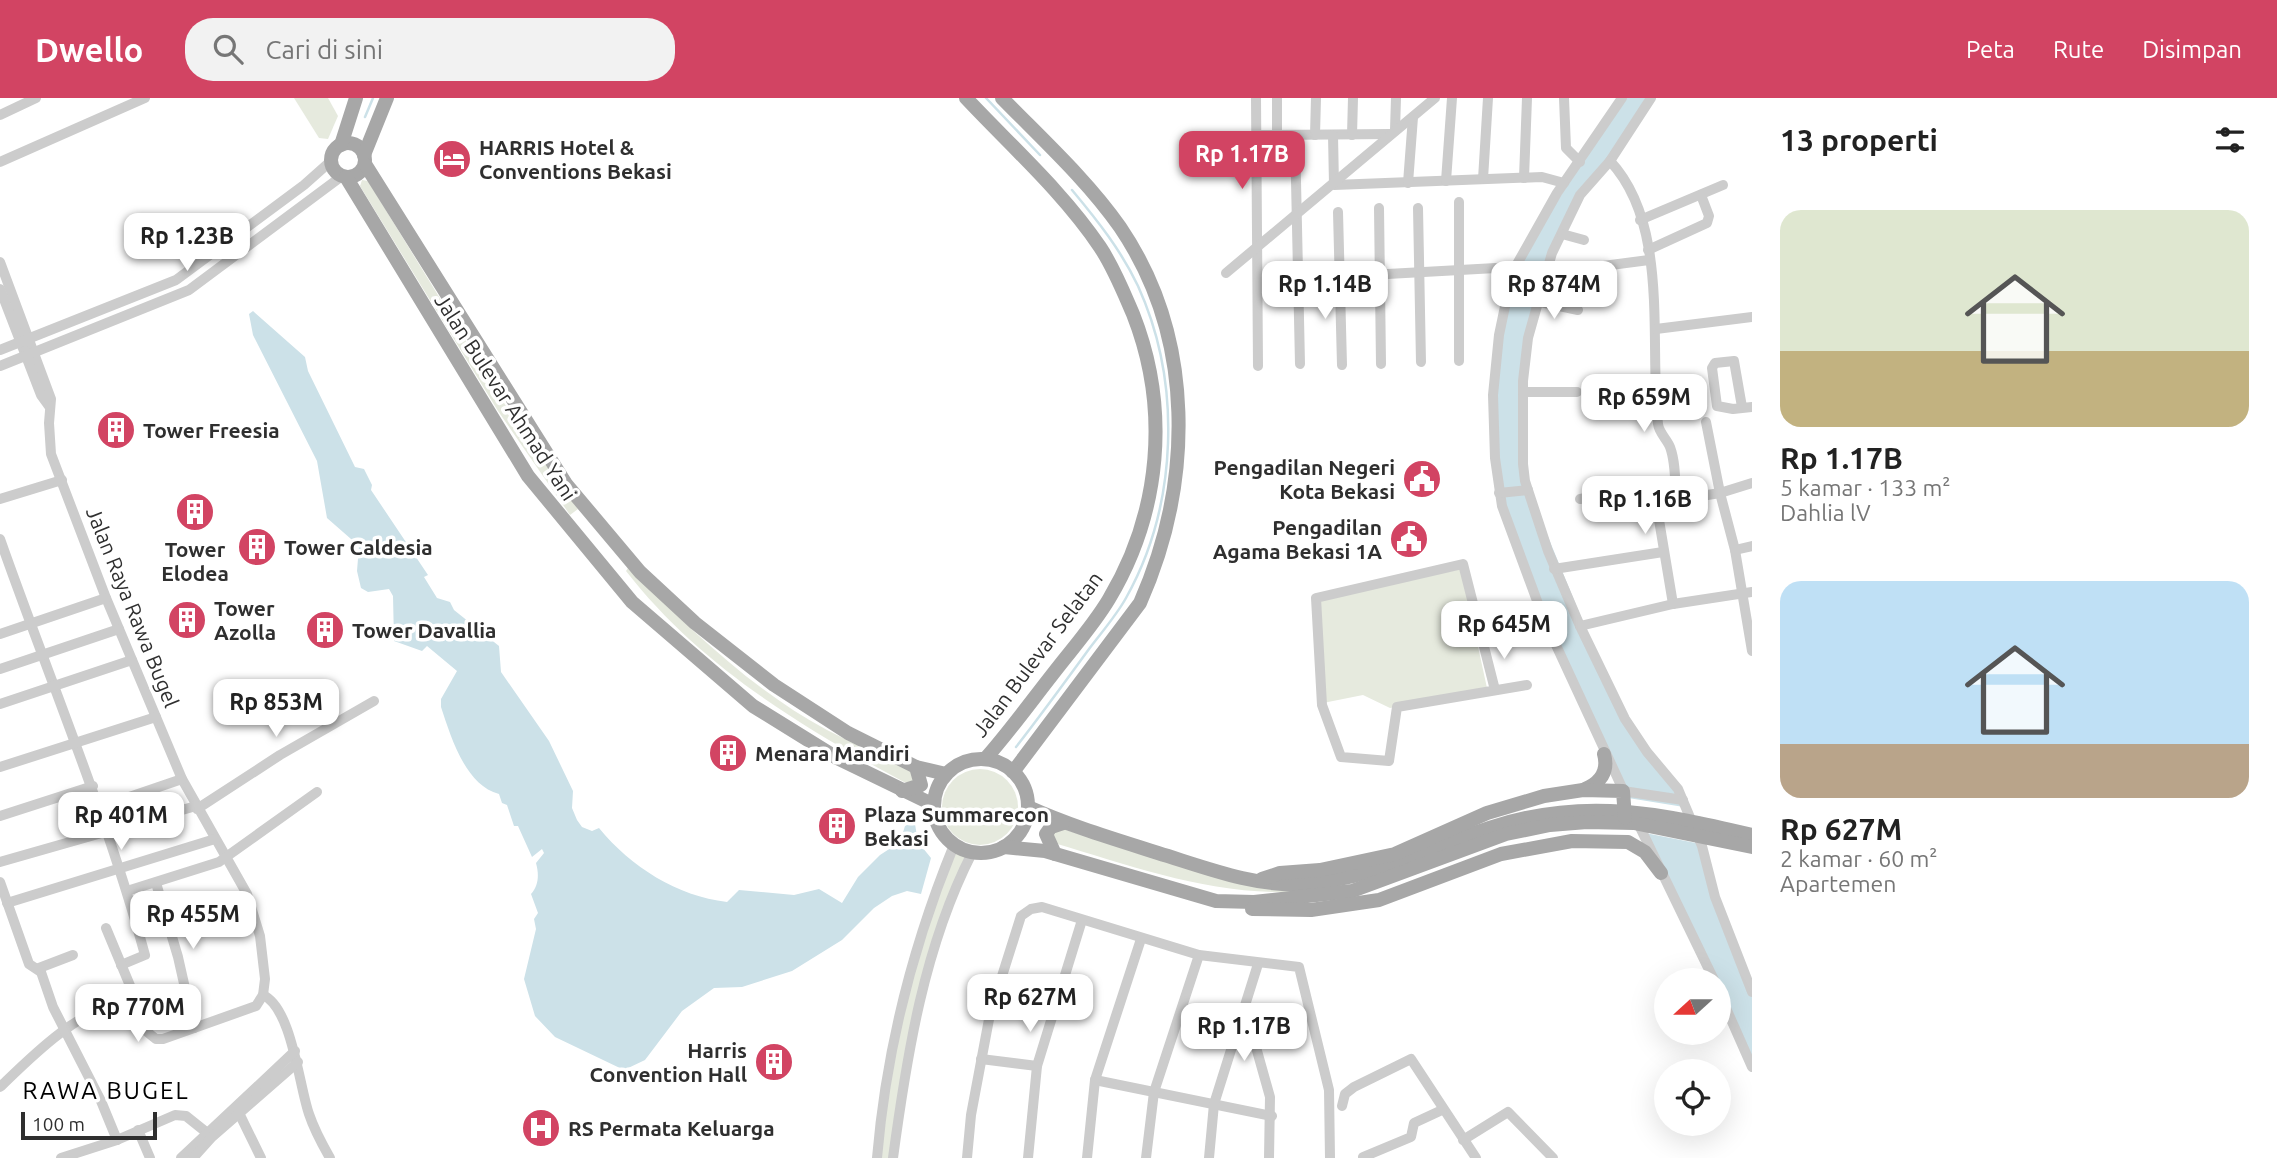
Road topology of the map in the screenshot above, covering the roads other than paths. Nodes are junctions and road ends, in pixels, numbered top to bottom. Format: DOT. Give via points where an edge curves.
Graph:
graph roads {
  1 [pos="36,98"];
  2 [pos="356,98"];
  3 [pos="387,98"];
  4 [pos="966,98"];
  5 [pos="1002,98"];
  6 [pos="1256,98"];
  7 [pos="1277,98"];
  8 [pos="1316,98"];
  9 [pos="1353,98"];
  10 [pos="1395,98"];
  11 [pos="1452,98"];
  12 [pos="1488,98"];
  13 [pos="1527,98"];
  14 [pos="1564,98"];
  15 [pos="1622,98"];
  16 [pos="1651,98"];
  17 [pos="137,100"];
  18 [pos="1430,100"];
  19 [pos="121,103"];
  20 [pos="0,115"];
  21 [pos="1413,117"];
  22 [pos="347,118"];
  23 [pos="1393,132"];
  24 [pos="373,133"];
  25 [pos="1257,135"];
  26 [pos="1277,135"];
  27 [pos="1295,135"];
  28 [pos="1315,135"];
  29 [pos="1333,135"];
  30 [pos="1352,135"];
  31 [pos="1241,136"];
  32 [pos="341,145"];
  33 [pos="364,159"];
  34 [pos="331,161"];
  35 [pos="1610,161"];
  36 [pos="0,162"];
  37 [pos="1580,162"];
  38 [pos="344,177"];
  39 [pos="1524,178"];
  40 [pos="1483,179"];
  41 [pos="1446,181"];
  42 [pos="1408,183"];
  43 [pos="1564,183"];
  44 [pos="1334,185"];
  45 [pos="1723,186"];
  46 [pos="1701,195"];
  47 [pos="1459,202"];
  48 [pos="1379,208"];
  49 [pos="1418,208"];
  50 [pos="1338,212"];
  51 [pos="1297,216"];
  52 [pos="1640,220"];
  53 [pos="1562,234"];
  54 [pos="1584,240"];
  55 [pos="1259,246"];
  56 [pos="1648,255"];
  57 [pos="0,262"];
  58 [pos="1603,266"];
  59 [pos="1514,267"];
  60 [pos="1459,269"];
  61 [pos="1419,271"];
  62 [pos="1226,273"];
  63 [pos="1380,274"];
  64 [pos="1340,276"];
  65 [pos="1298,279"];
  66 [pos="1259,281"];
  67 [pos="0,289"];
  68 [pos="1536,301"];
  69 [pos="1578,310"];
  70 [pos="1752,317"];
  71 [pos="1656,329"];
  72 [pos="25,341"];
  73 [pos="0,350"];
  74 [pos="30,355"];
  75 [pos="1459,361"];
  76 [pos="1421,362"];
  77 [pos="1300,364"];
  78 [pos="1381,364"];
  79 [pos="1342,365"];
  80 [pos="0,366"];
  81 [pos="1258,366"];
  82 [pos="1522,392"];
  83 [pos="1577,392"];
  84 [pos="1747,407"];
  85 [pos="1706,422"];
  86 [pos="62,480"];
  87 [pos="1675,482"];
  88 [pos="1752,483"];
  89 [pos="1528,490"];
  90 [pos="1499,493"];
  91 [pos="1720,493"];
  92 [pos="0,499"];
  93 [pos="1580,499"];
  94 [pos="1676,500"];
  95 [pos="0,539"];
  96 [pos="1752,546"];
  97 [pos="1735,550"];
  98 [pos="1663,552"];
  99 [pos="1554,569"];
  100 [pos="1747,593"];
  101 [pos="106,598"];
  102 [pos="1673,604"];
  103 [pos="1545,621"];
  104 [pos="30,624"];
  105 [pos="1580,626"];
  106 [pos="119,629"];
  107 [pos="0,634"];
  108 [pos="1482,636"];
  109 [pos="1752,651"];
  110 [pos="42,656"];
  111 [pos="132,660"];
  112 [pos="0,669"];
  113 [pos="1527,685"];
  114 [pos="54,687"];
  115 [pos="1495,690"];
  116 [pos="374,701"];
  117 [pos="0,704"];
  118 [pos="156,718"];
  119 [pos="1002,740"];
  120 [pos="76,744"];
  121 [pos="1604,754"];
  122 [pos="1025,757"];
  123 [pos="986,758"];
  124 [pos="0,767"];
  125 [pos="916,767"];
  126 [pos="1013,772"];
  127 [pos="946,774"];
  128 [pos="182,779"];
  129 [pos="93,786"];
  130 [pos="1583,790"];
  131 [pos="902,791"];
  132 [pos="1628,791"];
  133 [pos="317,792"];
  134 [pos="1683,800"];
  135 [pos="934,805"];
  136 [pos="100,807"];
  137 [pos="197,807"];
  138 [pos="1028,807"];
  139 [pos="0,816"];
  140 [pos="1063,823"];
  141 [pos="108,831"];
  142 [pos="1752,835"];
  143 [pos="215,839"];
  144 [pos="1605,840"];
  145 [pos="1589,841"];
  146 [pos="954,845"];
  147 [pos="1004,847"];
  148 [pos="1752,847"];
  149 [pos="972,853"];
  150 [pos="1055,854"];
  151 [pos="226,856"];
  152 [pos="0,862"];
  153 [pos="120,869"];
  154 [pos="1661,873"];
  155 [pos="1261,879"];
  156 [pos="0,882"];
  157 [pos="156,883"];
  158 [pos="1350,885"];
  159 [pos="127,891"];
  160 [pos="1216,901"];
  161 [pos="7,903"];
  162 [pos="1082,920"];
  163 [pos="106,928"];
  164 [pos="1141,939"];
  165 [pos="73,955"];
  166 [pos="1199,955"];
  167 [pos="1258,964"];
  168 [pos="121,965"];
  169 [pos="39,968"];
  170 [pos="1708,968"];
  171 [pos="1752,992"];
  172 [pos="263,995"];
  173 [pos="1245,1008"];
  174 [pos="124,1014"];
  175 [pos="1731,1020"];
  176 [pos="194,1028"];
  177 [pos="65,1032"];
  178 [pos="296,1056"];
  179 [pos="981,1059"];
  180 [pos="1037,1066"];
  181 [pos="1752,1068"];
  182 [pos="1095,1080"];
  183 [pos="0,1087"];
  184 [pos="1154,1092"];
  185 [pos="1214,1104"];
  186 [pos="1342,1106"];
  187 [pos="1442,1110"];
  188 [pos="239,1113"];
  189 [pos="1272,1116"];
  190 [pos="138,1130"];
  191 [pos="206,1132"];
  192 [pos="117,1140"];
  193 [pos="1463,1140"];
  194 [pos="86,1154"];
  195 [pos="186,1157"];
  196 [pos="1363,1157"];
  197 [pos="61,1158"];
  198 [pos="150,1158"];
  199 [pos="261,1158"];
  200 [pos="330,1158"];
  201 [pos="877,1158"];
  202 [pos="893,1158"];
  203 [pos="967,1158"];
  204 [pos="1027,1158"];
  205 [pos="1087,1158"];
  206 [pos="1146,1158"];
  207 [pos="1209,1158"];
  208 [pos="1269,1158"];
  209 [pos="1330,1158"];
  210 [pos="1476,1158"];
  211 [pos="1553,1158"];
  1 -- 20 [label="street"];
  2 -- 22 [label="main road"];
  3 -- 24 [label="main road"];
  4 -- 119 [label="main road, Jalan Bulevar Selatan" via="1100,247 1141,335 1156,400 1151,491 1131,555 1108,601"];
  5 -- 122 [label="main road" via="1106,208 1134,251 1166,327 1179,420 1172,503 1140,603"];
  6 -- 25 [label="street"];
  7 -- 26 [label="street"];
  8 -- 28 [label="street"];
  9 -- 30 [label="street"];
  10 -- 23 [label="street"];
  11 -- 41 [label="street"];
  12 -- 40 [label="street"];
  13 -- 39 [label="street"];
  14 -- 37 [label="street" via="1566,148"];
  15 -- 37 [label="street"];
  16 -- 35 [label="street"];
  17 -- 19 [label="street"];
  18 -- 21 [label="street"];
  19 -- 36 [label="street"];
  21 -- 23 [label="street"];
  21 -- 42 [label="street"];
  22 -- 24 [label="main road" via="355,132"];
  22 -- 32 [label="main road"];
  23 -- 30 [label="street"];
  23 -- 44 [label="street"];
  24 -- 33 [label="main road"];
  25 -- 26 [label="street"];
  25 -- 31 [label="street"];
  25 -- 55 [label="street"];
  26 -- 27 [label="street"];
  27 -- 28 [label="street"];
  27 -- 51 [label="street"];
  28 -- 29 [label="street"];
  29 -- 30 [label="street"];
  29 -- 44 [label="street"];
  32 -- 33 [label="main road" via="355,145"];
  32 -- 34 [label="main road"];
  33 -- 38 [label="main road" via="357,175"];
  33 -- 125 [label="main road, Jalan Bulevar Ahmad Yani" via="559,473 622,553 755,673 848,733"];
  34 -- 38 [label="main road"];
  34 -- 72 [label="street" via="176,280"];
  35 -- 52 [label="street" via="1630,186"];
  35 -- 53 [label="street" via="1580,195"];
  37 -- 43 [label="street"];
  38 -- 74 [label="street" via="189,290"];
  38 -- 131 [label="main road, Jalan Bulevar Ahmad Yani" via="528,476 632,602 753,706 837,758"];
  39 -- 40 [label="street"];
  39 -- 43 [label="street"];
  40 -- 41 [label="street"];
  41 -- 42 [label="street"];
  42 -- 44 [label="street"];
  43 -- 59 [label="street"];
  44 -- 51 [label="street"];
  45 -- 46 [label="street"];
  46 -- 52 [label="street"];
  46 -- 56 [label="street" via="1707,223"];
  47 -- 60 [label="street"];
  48 -- 63 [label="street"];
  49 -- 61 [label="street"];
  50 -- 64 [label="street"];
  51 -- 55 [label="street"];
  51 -- 65 [label="street"];
  52 -- 56 [label="street"];
  53 -- 54 [label="street"];
  53 -- 68 [label="street"];
  55 -- 62 [label="street"];
  55 -- 66 [label="street"];
  56 -- 58 [label="street"];
  56 -- 71 [label="street"];
  57 -- 72 [label="street"];
  59 -- 60 [label="street"];
  59 -- 90 [label="street" via="1494,371 1493,443"];
  60 -- 61 [label="street"];
  60 -- 75 [label="street"];
  61 -- 63 [label="street"];
  61 -- 76 [label="street"];
  63 -- 64 [label="street"];
  63 -- 78 [label="street"];
  64 -- 65 [label="street"];
  64 -- 79 [label="street"];
  65 -- 66 [label="street"];
  65 -- 77 [label="street"];
  66 -- 81 [label="street"];
  67 -- 72 [label="street"];
  68 -- 69 [label="street"];
  68 -- 82 [label="street"];
  70 -- 71 [label="street"];
  71 -- 87 [label="street" via="1658,424 1671,451"];
  72 -- 73 [label="street"];
  72 -- 74 [label="street, Jalan Raya Rawa Bugel"];
  74 -- 80 [label="street"];
  74 -- 86 [label="street, Jalan Raya Rawa Bugel" via="51,399 50,447"];
  82 -- 83 [label="street"];
  82 -- 89 [label="street" via="1521,441"];
  84 -- 84 [label="street" via="1734,361 1715,363 1715,402 1720,408"];
  85 -- 91 [label="street"];
  86 -- 92 [label="street"];
  86 -- 101 [label="street, Jalan Raya Rawa Bugel"];
  87 -- 93 [label="street"];
  87 -- 94 [label="street"];
  88 -- 91 [label="street"];
  89 -- 90 [label="street"];
  89 -- 99 [label="street"];
  90 -- 103 [label="street"];
  91 -- 94 [label="street"];
  91 -- 97 [label="street"];
  94 -- 98 [label="street" via="1657,508"];
  95 -- 104 [label="street"];
  96 -- 97 [label="street"];
  97 -- 100 [label="street"];
  98 -- 99 [label="street"];
  98 -- 102 [label="street"];
  99 -- 105 [label="street"];
  100 -- 102 [label="street"];
  100 -- 109 [label="street"];
  101 -- 104 [label="street"];
  101 -- 106 [label="street, Jalan Raya Rawa Bugel"];
  102 -- 105 [label="street"];
  103 -- 108 [label="street"];
  103 -- 121 [label="street"];
  104 -- 107 [label="street"];
  104 -- 110 [label="street"];
  105 -- 134 [label="street" via="1625,719"];
  106 -- 110 [label="street"];
  106 -- 111 [label="street, Jalan Raya Rawa Bugel"];
  108 -- 115 [label="street"];
  108 -- 115 [label="street" via="1461,563 1318,596 1322,705 1341,757 1389,761 1395,708"];
  110 -- 112 [label="street"];
  110 -- 114 [label="street"];
  111 -- 114 [label="street"];
  111 -- 118 [label="street, Jalan Raya Rawa Bugel"];
  113 -- 115 [label="street"];
  114 -- 117 [label="street"];
  114 -- 120 [label="street"];
  116 -- 137 [label="street"];
  118 -- 120 [label="street"];
  118 -- 128 [label="street, Jalan Raya Rawa Bugel"];
  119 -- 122 [label="main road" via="1004,753 1013,760"];
  119 -- 123 [label="main road, Jalan Bulevar Selatan"];
  120 -- 124 [label="street"];
  120 -- 129 [label="street"];
  121 -- 130 [label="main road" via="1601,778"];
  121 -- 132 [label="street"];
  122 -- 126 [label="main road"];
  123 -- 126 [label="main road"];
  123 -- 127 [label="main road" via="963,761"];
  125 -- 127 [label="main road, Jalan Bulevar Ahmad Yani"];
  125 -- 131 [label="main road" via="921,785"];
  126 -- 138 [label="main road"];
  127 -- 135 [label="main road"];
  128 -- 136 [label="street"];
  128 -- 137 [label="street, Jalan Raya Rawa Bugel"];
  129 -- 136 [label="street"];
  129 -- 139 [label="street"];
  130 -- 132 [label="main road"];
  130 -- 145 [label="main road" via="1592,795 1600,812 1598,829"];
  130 -- 155 [label="main road" via="1487,813 1395,854"];
  131 -- 135 [label="main road, Jalan Bulevar Ahmad Yani"];
  132 -- 134 [label="street"];
  132 -- 144 [label="main road" via="1622,827"];
  132 -- 154 [label="street"];
  133 -- 151 [label="street"];
  134 -- 171 [label="street"];
  135 -- 146 [label="main road" via="936,821"];
  136 -- 141 [label="street"];
  137 -- 141 [label="street"];
  137 -- 143 [label="street, Jalan Raya Rawa Bugel"];
  138 -- 140 [label="main road"];
  138 -- 147 [label="main road" via="1021,831"];
  140 -- 150 [label="main road" via="1046,834"];
  140 -- 155 [label="main road" via="1228,875"];
  141 -- 152 [label="street"];
  141 -- 153 [label="street"];
  142 -- 158 [label="main road" via="1632,810 1561,811 1496,825"];
  143 -- 151 [label="street, Jalan Raya Rawa Bugel"];
  143 -- 153 [label="street"];
  144 -- 145 [label="main road"];
  144 -- 154 [label="main road" via="1637,846"];
  145 -- 160 [label="main road" via="1501,854 1359,904 1279,912"];
  146 -- 149 [label="main road"];
  146 -- 201 [label="street" via="905,993 886,1078"];
  147 -- 149 [label="main road"];
  147 -- 150 [label="main road"];
  148 -- 158 [label="main road" via="1634,823 1550,825 1506,834 1379,883"];
  149 -- 202 [label="street" via="943,914 906,1064"];
  150 -- 160 [label="main road"];
  151 -- 157 [label="street"];
  151 -- 172 [label="street, Jalan Raya Rawa Bugel" via="247,894 260,936"];
  153 -- 159 [label="street"];
  153 -- 161 [label="street"];
  154 -- 170 [label="street"];
  155 -- 158 [label="main road"];
  156 -- 161 [label="street"];
  157 -- 159 [label="street"];
  157 -- 176 [label="street"];
  158 -- 160 [label="main road" via="1254,902"];
  159 -- 168 [label="street" via="145,955"];
  161 -- 169 [label="street" via="29,964"];
  162 -- 164 [label="street"];
  162 -- 179 [label="street" via="1042,907 1021,916"];
  162 -- 180 [label="street"];
  163 -- 168 [label="street"];
  164 -- 166 [label="street"];
  164 -- 182 [label="street"];
  165 -- 169 [label="street"];
  166 -- 167 [label="street"];
  166 -- 184 [label="street"];
  167 -- 173 [label="street"];
  167 -- 209 [label="street" via="1296,965 1300,970 1329,1090"];
  168 -- 174 [label="street" via="136,1000"];
  169 -- 177 [label="street"];
  172 -- 176 [label="street" via="256,1006"];
  172 -- 178 [label="street" via="273,1001"];
  173 -- 185 [label="street"];
  173 -- 189 [label="street" via="1262,1060"];
  174 -- 176 [label="street" via="159,1040"];
  174 -- 177 [label="street" via="113,1009 100,1011"];
  175 -- 181 [label="street"];
  177 -- 183 [label="street" via="32,1055"];
  177 -- 192 [label="street"];
  178 -- 188 [label="street"];
  178 -- 191 [label="street"];
  178 -- 200 [label="street" via="309,1115"];
  179 -- 180 [label="street"];
  179 -- 203 [label="street"];
  180 -- 204 [label="street"];
  182 -- 184 [label="street"];
  182 -- 205 [label="street"];
  184 -- 185 [label="street"];
  184 -- 206 [label="street"];
  185 -- 189 [label="street"];
  185 -- 207 [label="street"];
  186 -- 187 [label="street" via="1345,1094 1354,1087 1411,1059"];
  187 -- 193 [label="street"];
  187 -- 196 [label="street" via="1415,1123 1411,1137"];
  188 -- 195 [label="street"];
  188 -- 199 [label="street"];
  189 -- 208 [label="street"];
  190 -- 191 [label="street" via="181,1115"];
  190 -- 192 [label="street"];
  190 -- 198 [label="street"];
  191 -- 195 [label="street"];
  192 -- 194 [label="street"];
  193 -- 210 [label="street"];
  193 -- 211 [label="street" via="1507,1112"];
  194 -- 197 [label="street"];
}
